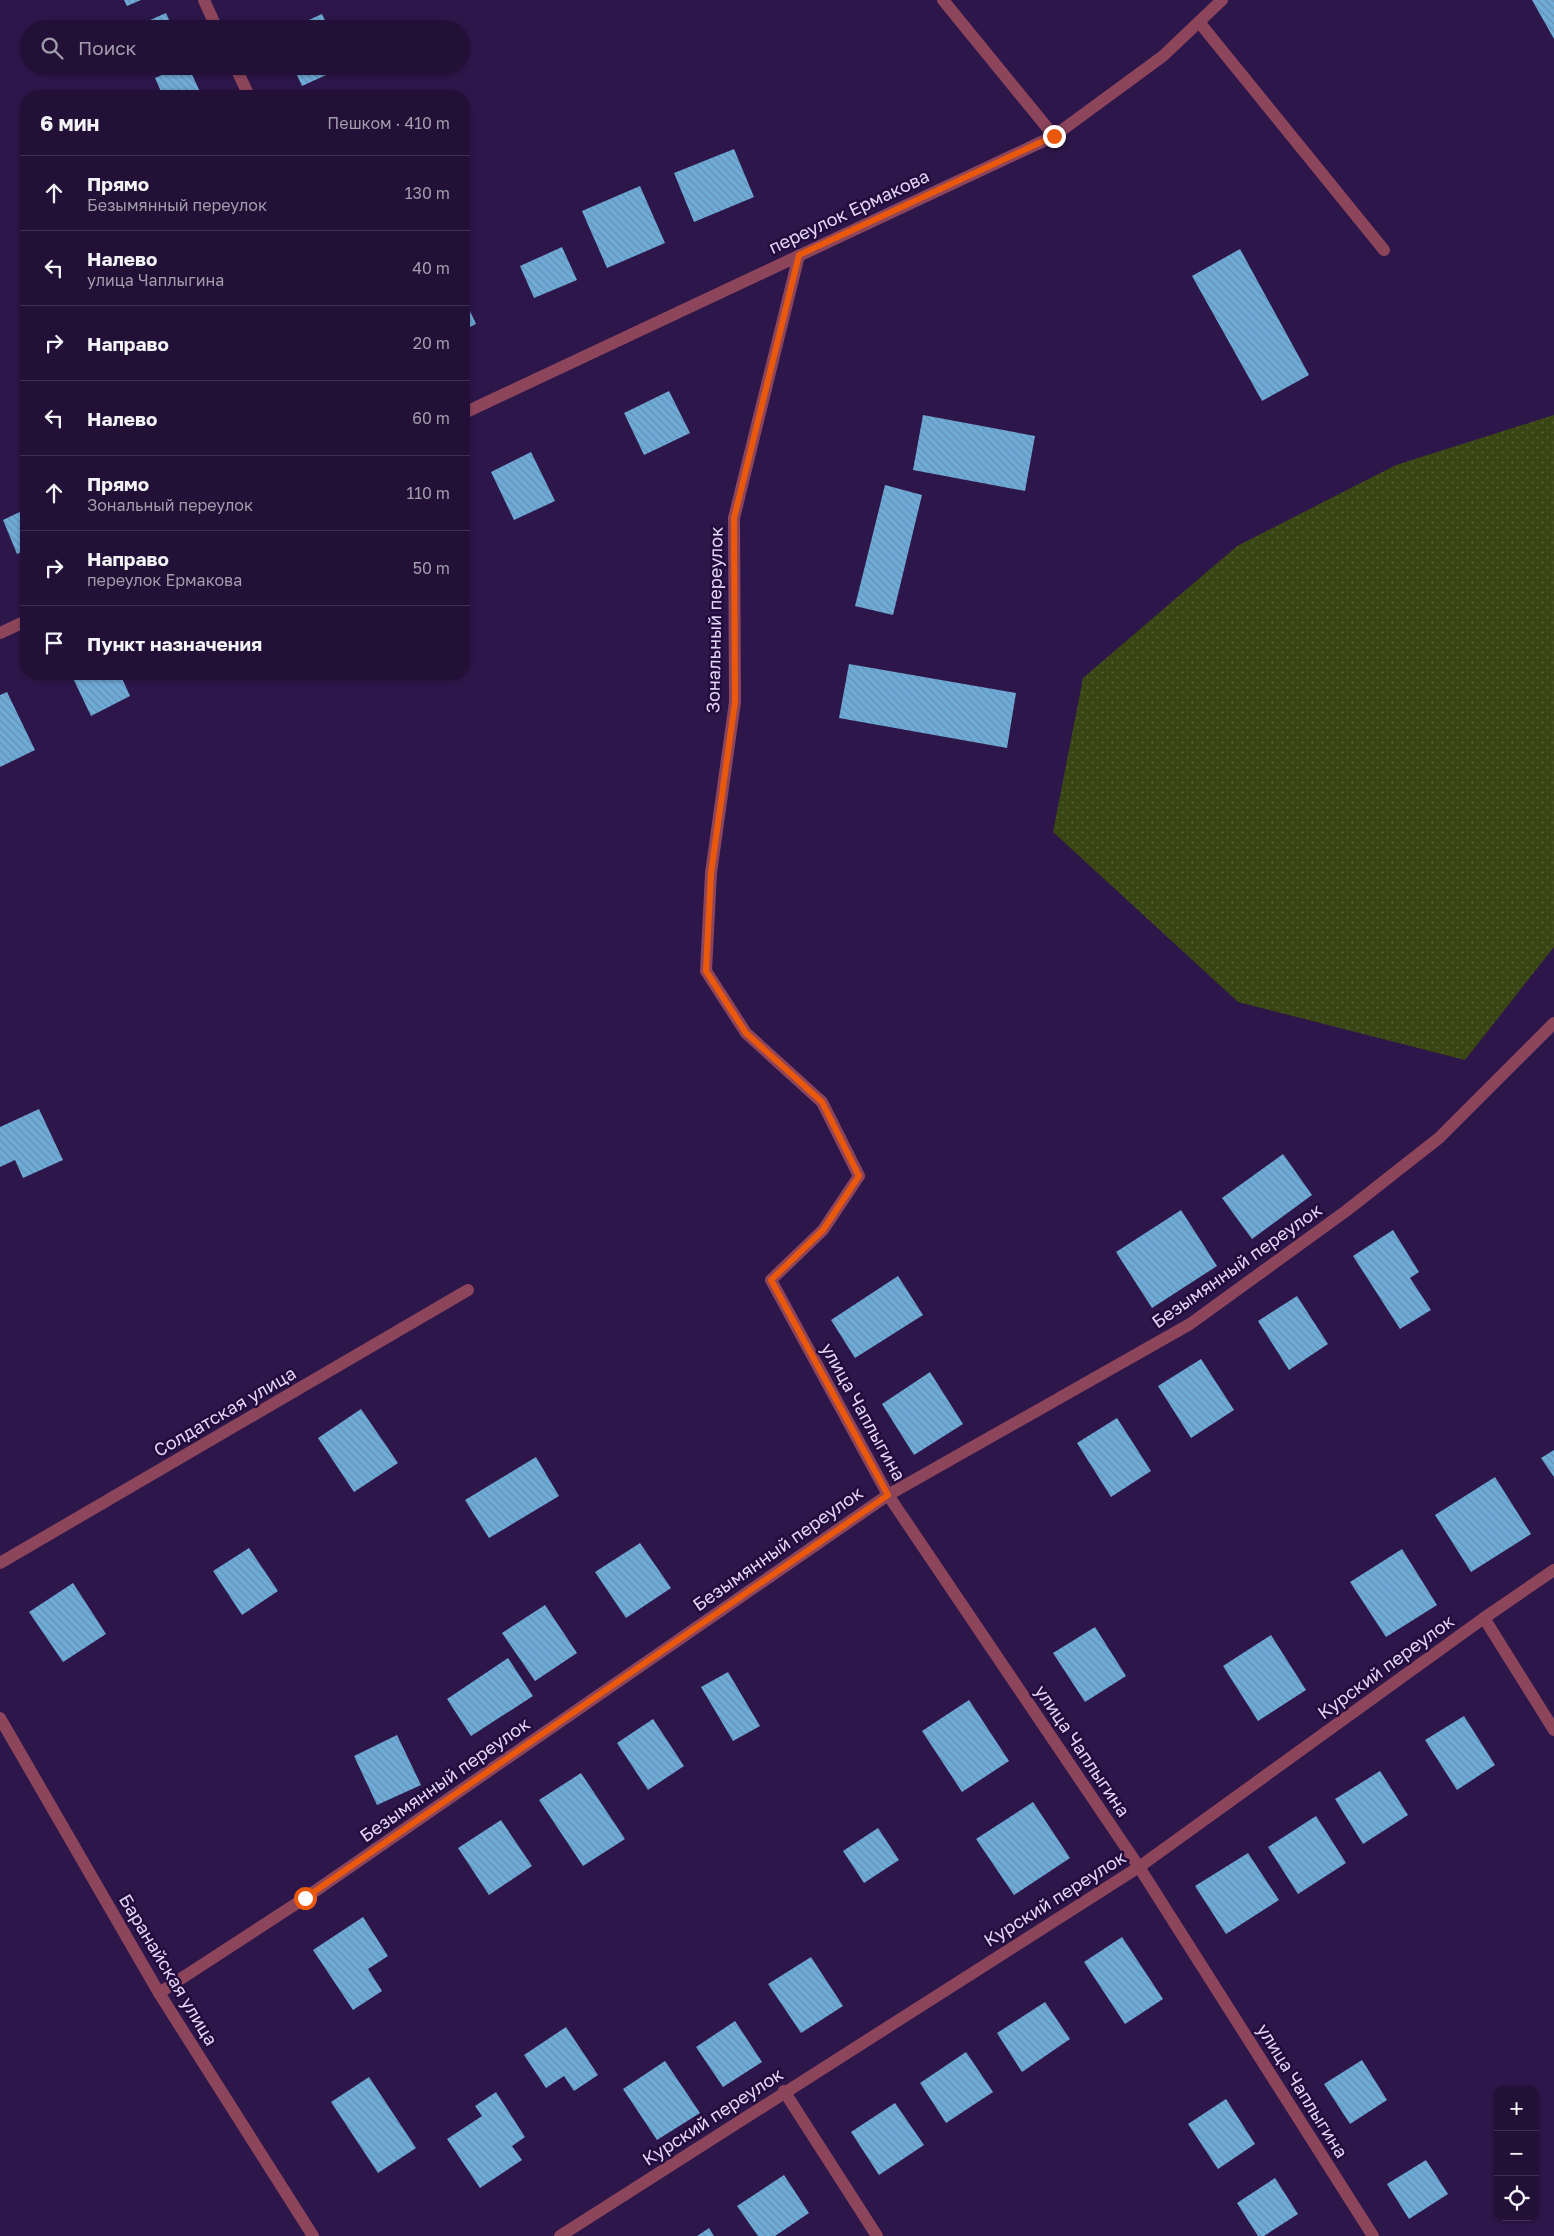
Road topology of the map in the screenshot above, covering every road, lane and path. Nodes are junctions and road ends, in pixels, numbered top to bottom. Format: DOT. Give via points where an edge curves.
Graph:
graph roads {
  1 [pos="204,0"];
  2 [pos="943,0"];
  3 [pos="1222,0"];
  4 [pos="213,20"];
  5 [pos="1199,22"];
  6 [pos="239,75"];
  7 [pos="246,90"];
  8 [pos="1054,136"];
  9 [pos="1384,250"];
  10 [pos="799,255"];
  11 [pos="470,410"];
  12 [pos="20,624"];
  13 [pos="0,633"];
  14 [pos="1554,1023"];
  15 [pos="771,1280"];
  16 [pos="468,1290"];
  17 [pos="888,1495"];
  18 [pos="0,1563"];
  19 [pos="1554,1570"];
  20 [pos="1484,1618"];
  21 [pos="0,1718"];
  22 [pos="1554,1730"];
  23 [pos="1139,1867"];
  24 [pos="159,1993"];
  25 [pos="784,2091"];
  26 [pos="313,2236"];
  27 [pos="560,2236"];
  28 [pos="877,2236"];
  29 [pos="1373,2236"];
  1 -- 4 [label="street"];
  2 -- 8 [label="street"];
  3 -- 5 [label="street, переулок Ермакова"];
  5 -- 8 [label="street, переулок Ермакова" via="1163,56"];
  5 -- 9 [label="street"];
  6 -- 7 [label="street"];
  8 -- 10 [label="street, переулок Ермакова"];
  10 -- 11 [label="street, переулок Ермакова"];
  10 -- 15 [label="street, Зональный переулок" via="734,518 735,702 711,873 706,971 746,1033 822,1102 859,1176 823,1230"];
  12 -- 13 [label="street"];
  14 -- 17 [label="street, Безымянный переулок" via="1439,1138 1346,1211 1190,1324"];
  15 -- 17 [label="street, улица Чаплыгина"];
  16 -- 18 [label="street, Солдатская улица"];
  17 -- 23 [label="street, улица Чаплыгина"];
  17 -- 24 [label="street, Безымянный переулок" via="305,1898"];
  19 -- 20 [label="street, Курский переулок"];
  20 -- 22 [label="street"];
  20 -- 23 [label="street, Курский переулок"];
  21 -- 24 [label="street, Баранайская улица"];
  23 -- 25 [label="street, Курский переулок"];
  23 -- 29 [label="street, улица Чаплыгина"];
  24 -- 26 [label="street, Баранайская улица"];
  25 -- 27 [label="street, Курский переулок"];
  25 -- 28 [label="street"];
}
